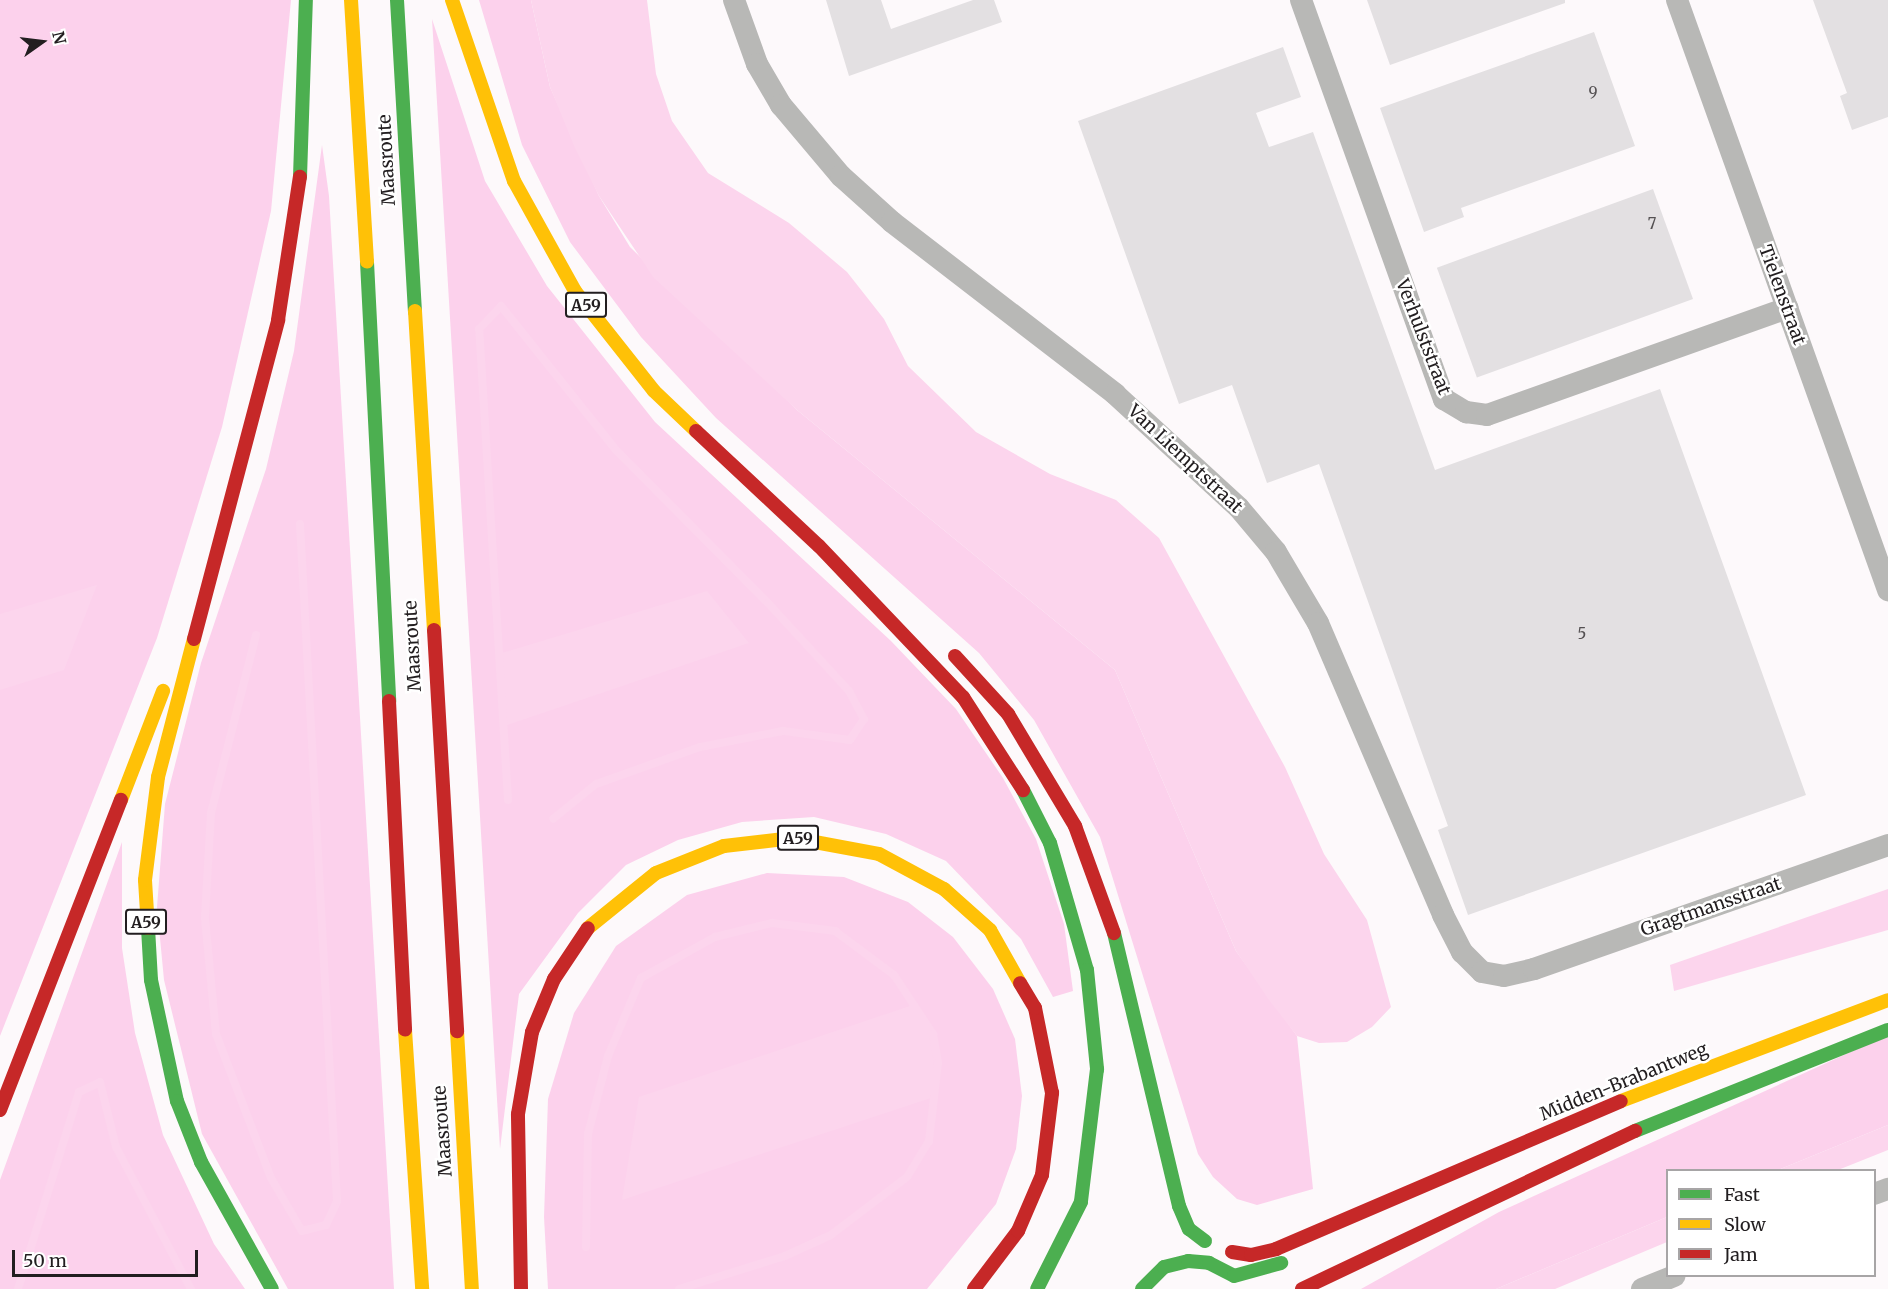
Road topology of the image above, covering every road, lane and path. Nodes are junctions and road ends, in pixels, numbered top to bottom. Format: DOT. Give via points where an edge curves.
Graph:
graph roads {
  1 [pos="306,0"];
  2 [pos="351,0"];
  3 [pos="397,0"];
  4 [pos="452,0"];
  5 [pos="734,0"];
  6 [pos="1302,0"];
  7 [pos="1677,0"];
  8 [pos="1786,308"];
  9 [pos="222,538"];
  10 [pos="819,546"];
  11 [pos="1888,590"];
  12 [pos="889,595"];
  13 [pos="940,641"];
  14 [pos="1888,845"];
  15 [pos="1534,969"];
  16 [pos="1888,1000"];
  17 [pos="1888,1030"];
  18 [pos="0,1110"];
  19 [pos="1378,1209"];
  20 [pos="1177,1241"];
  21 [pos="1205,1241"];
  22 [pos="1396,1248"];
  23 [pos="1232,1252"];
  24 [pos="1670,1277"];
  25 [pos="1256,1279"];
  26 [pos="272,1289"];
  27 [pos="422,1289"];
  28 [pos="472,1289"];
  29 [pos="521,1289"];
  30 [pos="974,1289"];
  31 [pos="1037,1289"];
  32 [pos="1142,1289"];
  33 [pos="1302,1289"];
  34 [pos="1341,1289"];
  35 [pos="1642,1289"];
  1 -- 9 [label="main road, A59" via="300,183 278,320"];
  2 -- 27 [label="main road, Maasroute" via="387,606 393,839"];
  3 -- 28 [label="main road, Maasroute"];
  4 -- 10 [label="main road, A59" via="510,171 575,291 654,391"];
  5 -- 15 [label="street, Van Liemptstraat" via="757,64 781,105 841,176 892,222 1115,394 1239,508 1276,552 1317,623 1462,952 1482,972 1504,976"];
  6 -- 8 [label="street, Verhulststraat" via="1444,399 1466,412 1487,414"];
  7 -- 8 [label="street, Tielenstraat"];
  8 -- 11 [label="street, Tielenstraat"];
  9 -- 18 [label="main road, A59"];
  9 -- 26 [label="main road, A59" via="149,821 146,931 160,1039 177,1101 201,1162"];
  10 -- 12 [label="main road, A59"];
  10 -- 31 [label="main road, A59" via="932,662 982,722 1031,803 1064,880 1094,1018 1094,1119 1081,1202"];
  13 -- 21 [label="main road" via="1008,714 1075,826 1113,931 1179,1206 1189,1229"];
  14 -- 15 [label="street, Gragtmansstraat"];
  16 -- 19 [label="main road, Midden-Brabantweg" via="1585,1114"];
  17 -- 22 [label="main road" via="1770,1073 1626,1136"];
  19 -- 23 [label="main road, Midden-Brabantweg" via="1336,1220 1276,1249 1251,1255"];
  19 -- 25 [label="main road, Midden-Brabantweg" via="1344,1233"];
  20 -- 21 [label="main road"];
  21 -- 23 [label="main road"];
  22 -- 33 [label="main road" via="1365,1256"];
  22 -- 34 [label="main road"];
  23 -- 25 [label="main road"];
  24 -- 35 [label="street"];
  25 -- 32 [label="main road" via="1188,1261 1164,1268"];
  29 -- 30 [label="main road, A59" via="518,1114 532,1032 554,979 586,930 656,873 724,846 793,838 879,854 944,889 990,930 1035,1008 1052,1093 1042,1175 1018,1231"];
}
